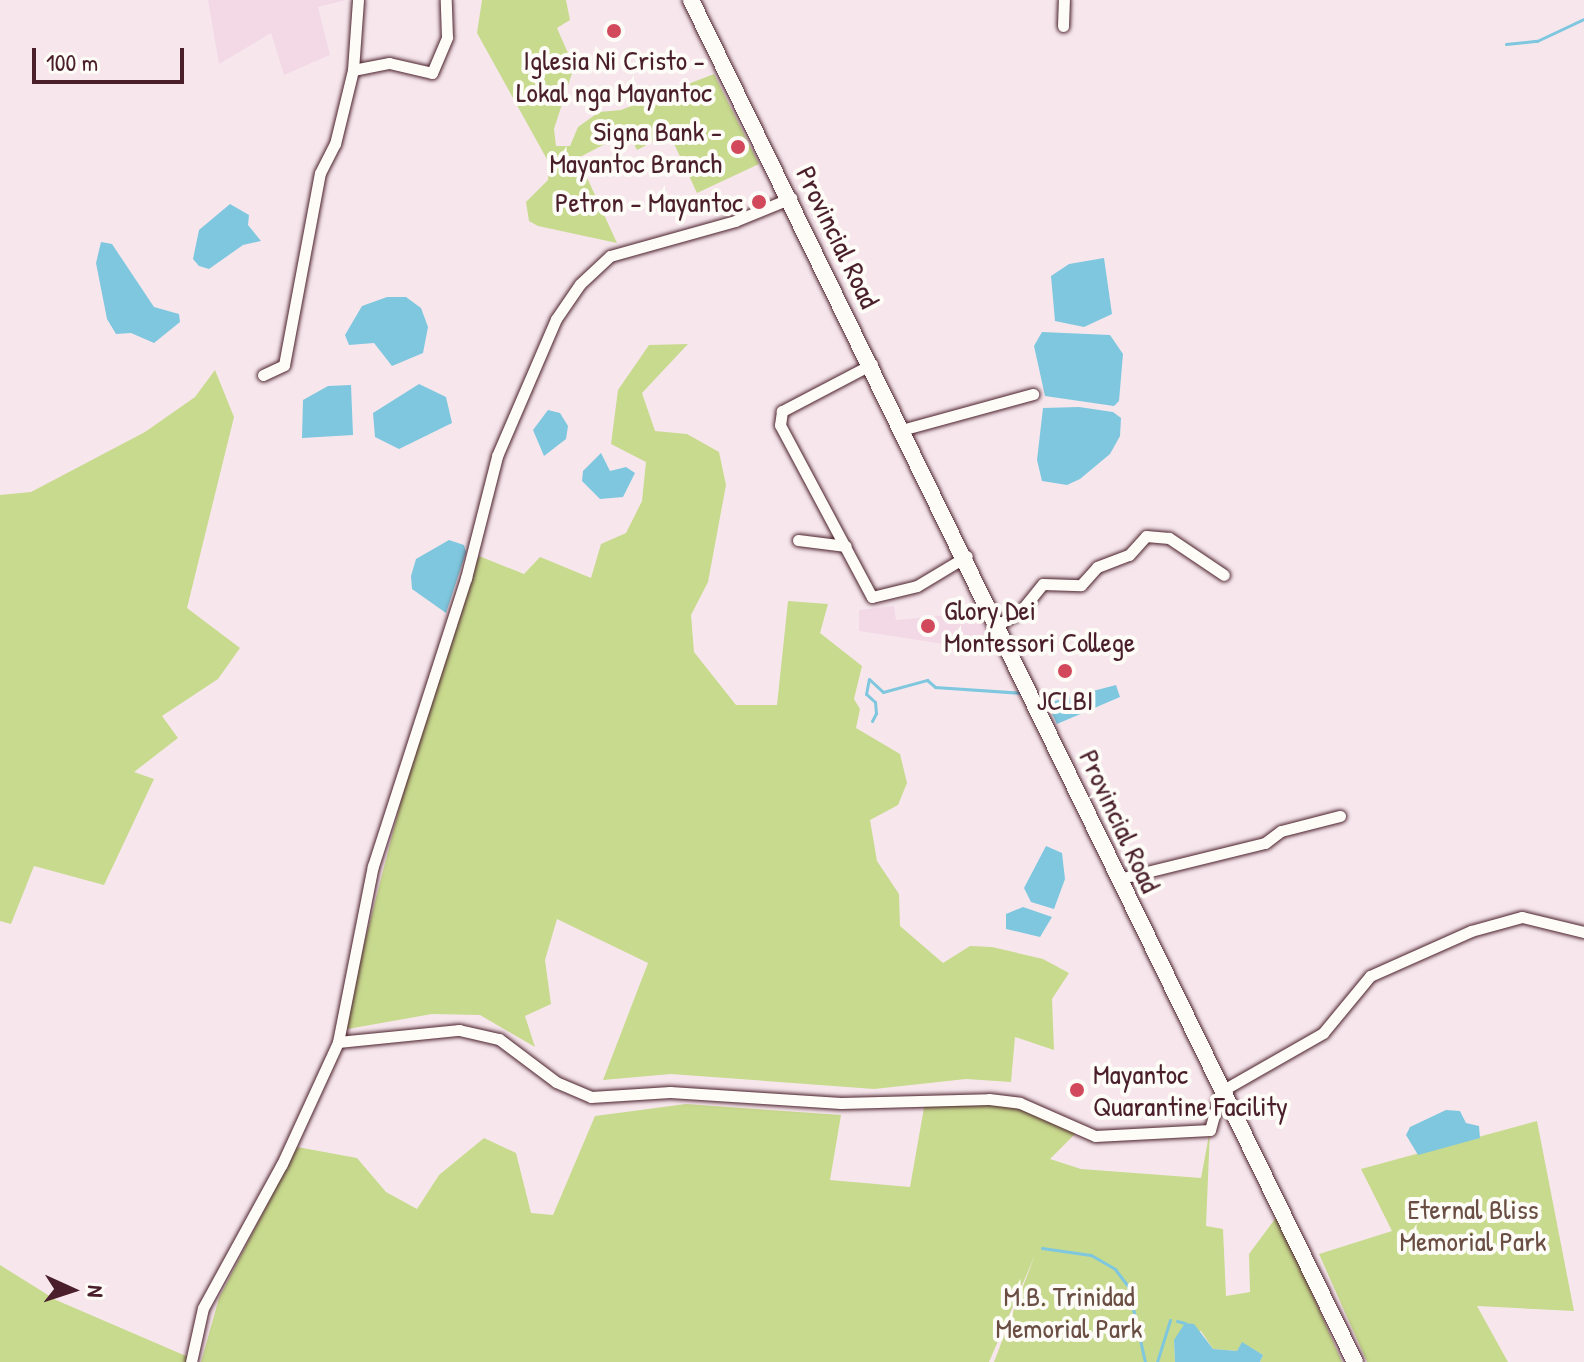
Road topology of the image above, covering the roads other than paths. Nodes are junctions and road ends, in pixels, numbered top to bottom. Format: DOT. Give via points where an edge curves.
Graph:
graph roads {
  1 [pos="358,0"];
  2 [pos="446,0"];
  3 [pos="691,0"];
  4 [pos="1064,0"];
  5 [pos="1063,26"];
  6 [pos="353,70"];
  7 [pos="791,198"];
  8 [pos="872,364"];
  9 [pos="263,375"];
  10 [pos="1033,394"];
  11 [pos="905,429"];
  12 [pos="798,540"];
  13 [pos="846,546"];
  14 [pos="967,556"];
  15 [pos="1224,575"];
  16 [pos="999,624"];
  17 [pos="1340,816"];
  18 [pos="1118,879"];
  19 [pos="1584,932"];
  20 [pos="338,1042"];
  21 [pos="1223,1087"];
  22 [pos="191,1362"];
  23 [pos="1355,1362"];
  1 -- 6 [label="street"];
  2 -- 6 [label="street" via="447,37 432,73 389,63"];
  3 -- 7 [label="main road, Provincial Road"];
  4 -- 5 [label="street"];
  6 -- 9 [label="street" via="335,144 320,173 284,365"];
  7 -- 8 [label="main road, Provincial Road"];
  7 -- 20 [label="street" via="735,221 610,256 580,284 556,319 497,456 466,578 373,866"];
  8 -- 11 [label="main road, Provincial Road"];
  8 -- 13 [label="street" via="802,399 780,418"];
  10 -- 11 [label="street"];
  11 -- 14 [label="main road, Provincial Road"];
  12 -- 13 [label="street"];
  13 -- 14 [label="street" via="872,597 878,598 917,586"];
  14 -- 16 [label="main road, Provincial Road"];
  15 -- 16 [label="street" via="1169,538 1146,536 1129,555 1097,567 1081,585 1043,584 1020,612"];
  16 -- 18 [label="main road, Provincial Road"];
  17 -- 18 [label="street" via="1281,831 1265,843"];
  18 -- 21 [label="main road, Provincial Road"];
  19 -- 21 [label="street" via="1522,917 1471,931 1424,957 1370,976 1323,1033"];
  20 -- 21 [label="street" via="459,1030 499,1039 556,1082 591,1097 670,1092 841,1103 989,1099 1020,1103 1095,1136 1210,1130"];
  20 -- 22 [label="street" via="282,1164 203,1308"];
  21 -- 23 [label="main road, Provincial Road"];
}
